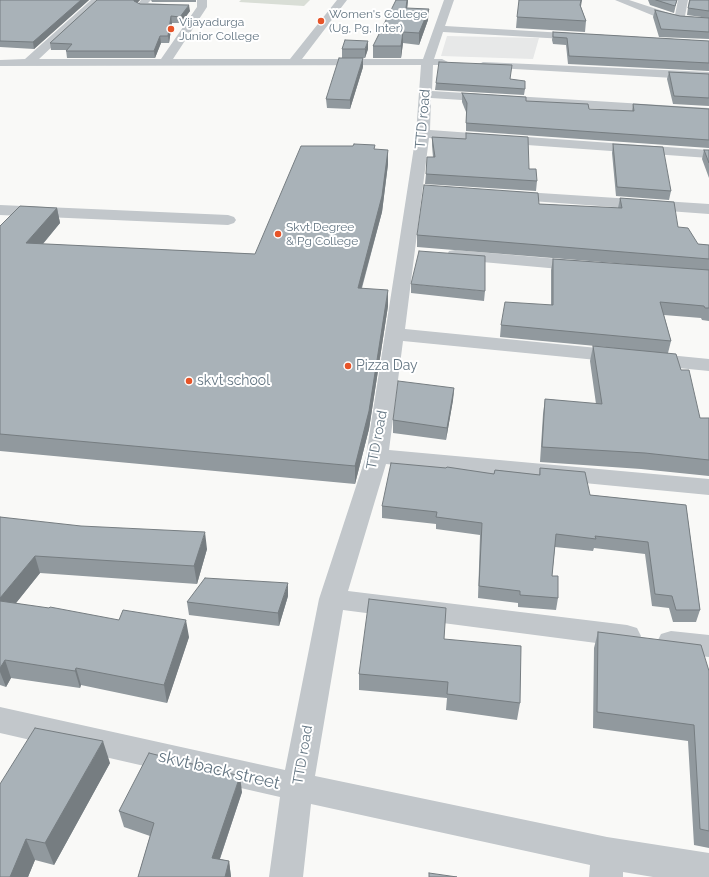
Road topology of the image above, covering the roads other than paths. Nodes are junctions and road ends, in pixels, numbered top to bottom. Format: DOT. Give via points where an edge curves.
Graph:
graph roads {
  1 [pos="97,0"];
  2 [pos="146,0"];
  3 [pos="342,0"];
  4 [pos="449,0"];
  5 [pos="620,0"];
  6 [pos="683,0"];
  7 [pos="202,4"];
  8 [pos="679,19"];
  9 [pos="709,21"];
  10 [pos="440,29"];
  11 [pos="590,37"];
  12 [pos="165,62"];
  13 [pos="294,62"];
  14 [pos="427,62"];
  15 [pos="0,63"];
  16 [pos="28,63"];
  17 [pos="450,63"];
  18 [pos="474,64"];
  19 [pos="709,76"];
  20 [pos="425,94"];
  21 [pos="709,112"];
  22 [pos="423,134"];
  23 [pos="709,154"];
  24 [pos="494,195"];
  25 [pos="709,209"];
  26 [pos="0,210"];
  27 [pos="228,220"];
  28 [pos="423,253"];
  29 [pos="598,267"];
  30 [pos="394,334"];
  31 [pos="709,365"];
  32 [pos="377,456"];
  33 [pos="709,487"];
  34 [pos="332,599"];
  35 [pos="709,646"];
  36 [pos="0,720"];
  37 [pos="297,787"];
  38 [pos="606,865"];
  39 [pos="709,870"];
  40 [pos="286,877"];
  1 -- 16 [label="street"];
  2 -- 7 [label="street" via="141,6 183,7"];
  3 -- 13 [label="street"];
  4 -- 10 [label="street, TTD road"];
  5 -- 8 [label="street" via="663,16"];
  6 -- 8 [label="street"];
  7 -- 12 [label="street"];
  8 -- 9 [label="street"];
  10 -- 11 [label="street"];
  10 -- 14 [label="street, TTD road"];
  12 -- 13 [label="street"];
  12 -- 16 [label="street"];
  13 -- 14 [label="street"];
  14 -- 17 [label="street"];
  14 -- 20 [label="street, TTD road"];
  15 -- 16 [label="street"];
  18 -- 19 [label="street"];
  20 -- 21 [label="street"];
  20 -- 22 [label="street, TTD road"];
  22 -- 23 [label="street"];
  22 -- 28 [label="street, TTD road"];
  24 -- 25 [label="street"];
  26 -- 27 [label="street"];
  28 -- 29 [label="street"];
  28 -- 30 [label="street, TTD road"];
  30 -- 31 [label="street"];
  30 -- 32 [label="street, TTD road"];
  32 -- 33 [label="street"];
  32 -- 34 [label="street, TTD road"];
  34 -- 35 [label="street"];
  34 -- 37 [label="street, TTD road"];
  36 -- 37 [label="street, skvt back street"];
  37 -- 38 [label="street, skvt back street"];
  37 -- 40 [label="street, TTD road"];
  38 -- 39 [label="street, skvt back street"];
}
